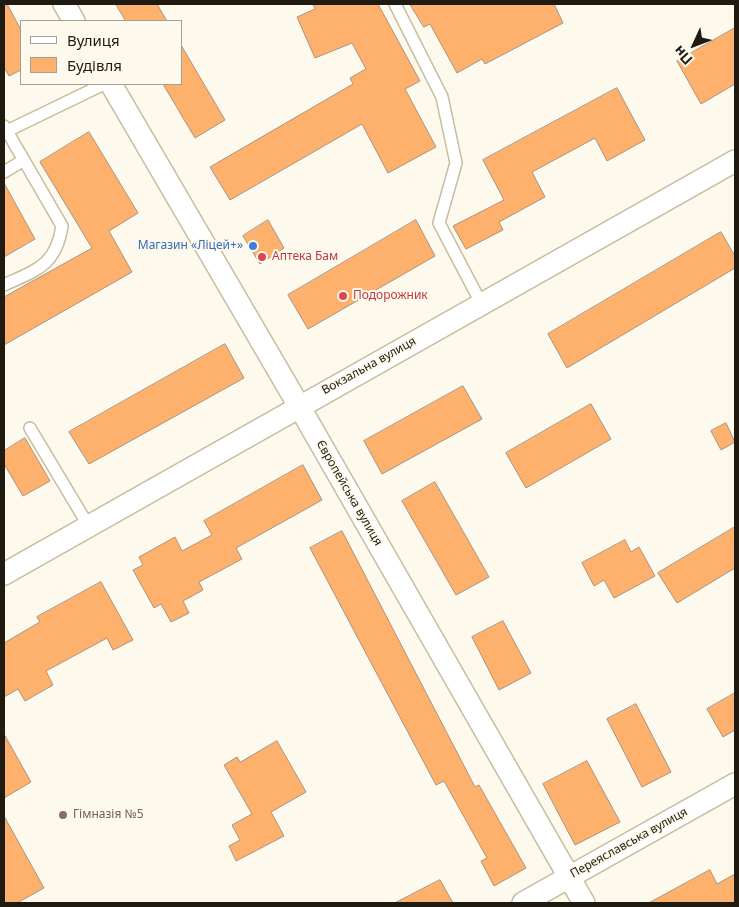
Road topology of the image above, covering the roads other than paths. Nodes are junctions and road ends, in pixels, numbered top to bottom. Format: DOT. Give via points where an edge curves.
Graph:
graph roads {
  1 [pos="64,4"];
  2 [pos="395,4"];
  3 [pos="73,20"];
  4 [pos="102,85"];
  5 [pos="112,85"];
  6 [pos="5,128"];
  7 [pos="24,160"];
  8 [pos="735,161"];
  9 [pos="4,172"];
  10 [pos="4,286"];
  11 [pos="481,304"];
  12 [pos="299,406"];
  13 [pos="30,428"];
  14 [pos="88,525"];
  15 [pos="4,574"];
  16 [pos="735,784"];
  17 [pos="569,876"];
  18 [pos="523,903"];
  19 [pos="584,903"];
  1 -- 3 [label="street"];
  2 -- 11 [label="lane" via="442,98 456,163 439,223"];
  4 -- 6 [label="lane"];
  5 -- 12 [label="street, Європейська вулиця"];
  6 -- 7 [label="lane"];
  7 -- 9 [label="lane"];
  7 -- 10 [label="lane" via="62,226 52,257 37,269"];
  8 -- 11 [label="street, Вокзальна вулиця"];
  11 -- 12 [label="street, Вокзальна вулиця"];
  12 -- 14 [label="street, Вокзальна вулиця"];
  12 -- 17 [label="street, Європейська вулиця"];
  13 -- 14 [label="lane"];
  14 -- 15 [label="street, Вокзальна вулиця"];
  16 -- 17 [label="street, Переяславська вулиця"];
  17 -- 18 [label="street, Переяславська вулиця"];
  17 -- 19 [label="street, Європейська вулиця"];
}
